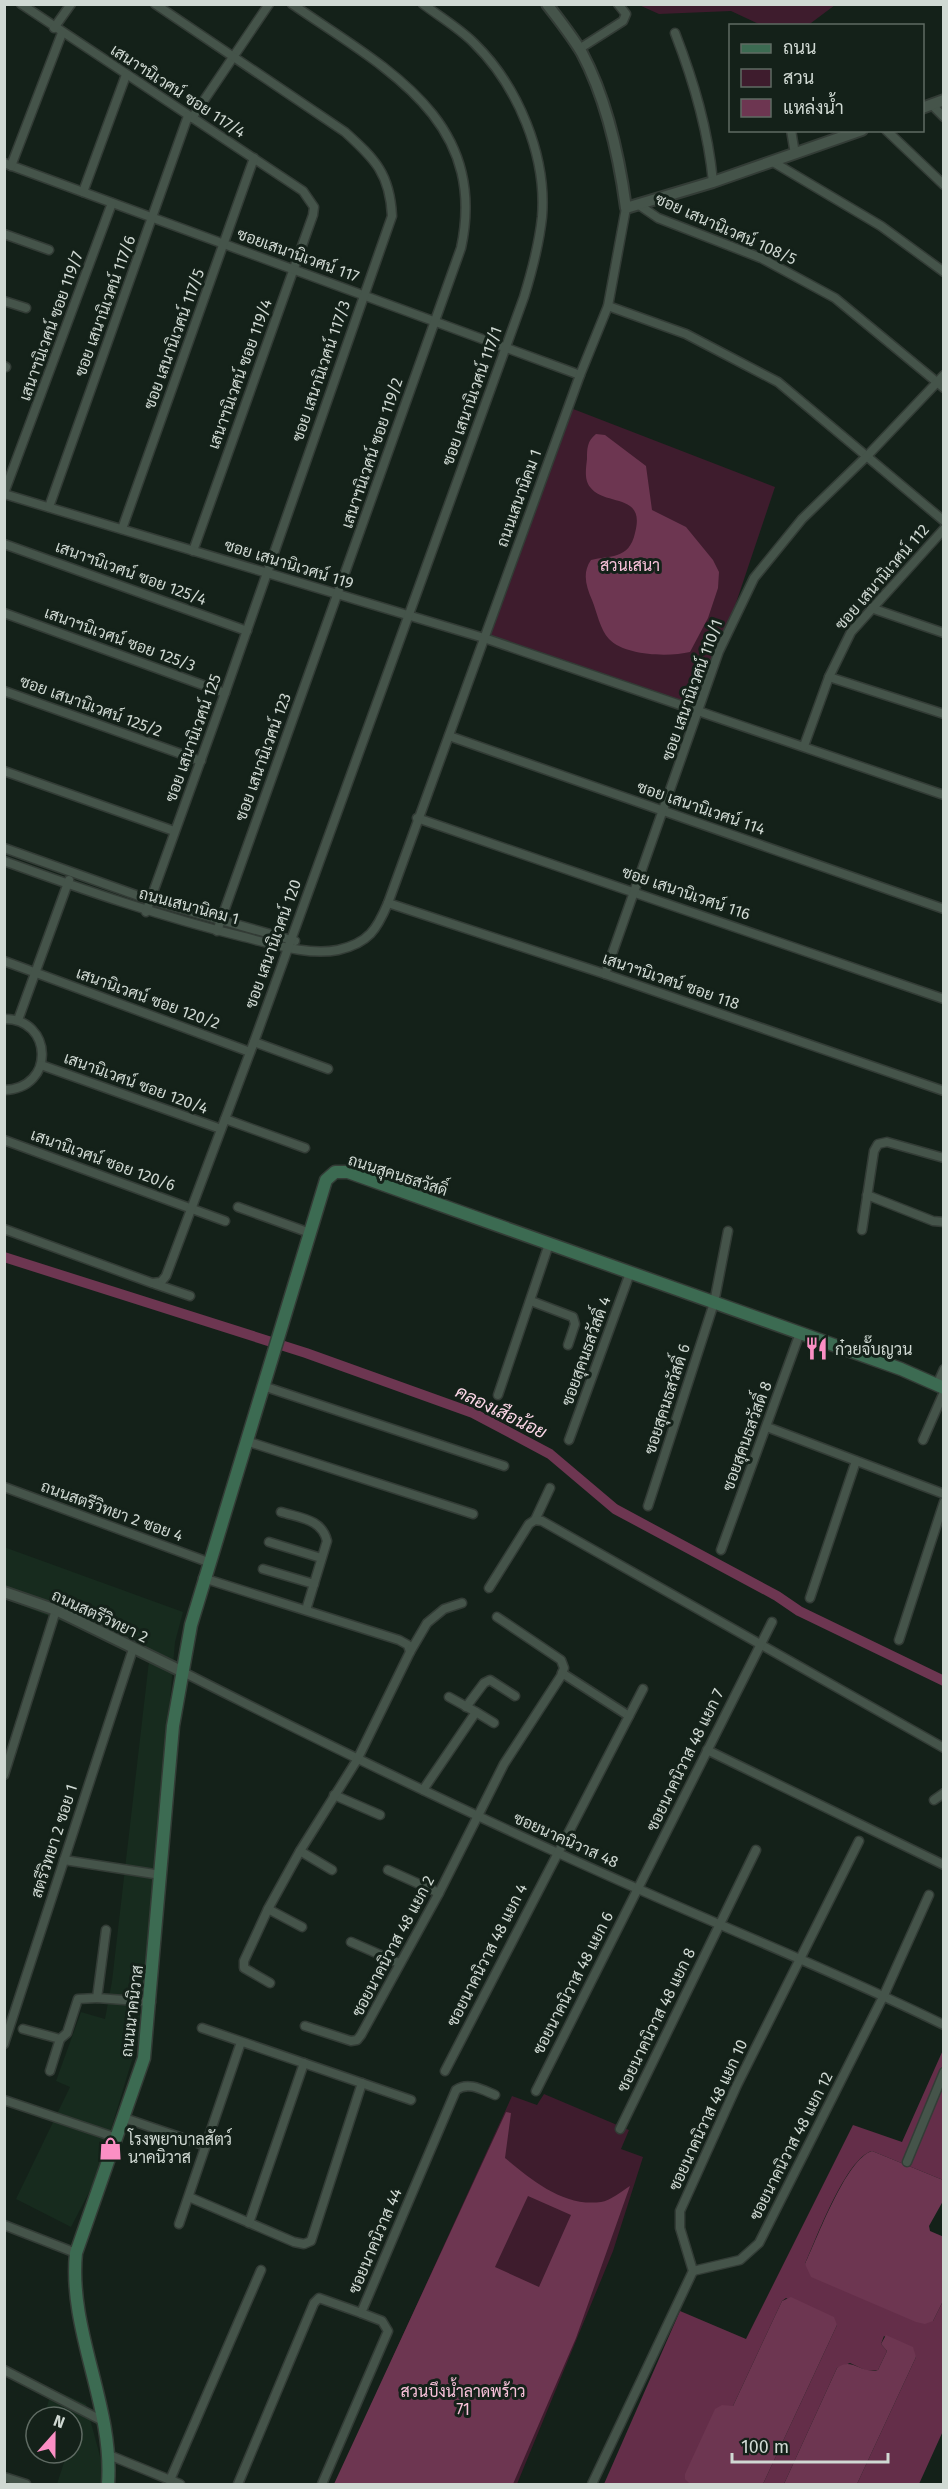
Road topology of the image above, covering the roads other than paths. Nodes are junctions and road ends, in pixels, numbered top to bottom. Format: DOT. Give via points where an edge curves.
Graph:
graph roads {
  1 [pos="21,4"];
  2 [pos="71,4"];
  3 [pos="155,4"];
  4 [pos="269,4"];
  5 [pos="292,4"];
  6 [pos="423,4"];
  7 [pos="547,4"];
  8 [pos="618,4"];
  9 [pos="58,30"];
  10 [pos="675,33"];
  11 [pos="579,49"];
  12 [pos="234,57"];
  13 [pos="126,75"];
  14 [pos="944,100"];
  15 [pos="927,106"];
  16 [pos="190,117"];
  17 [pos="944,117"];
  18 [pos="791,132"];
  19 [pos="856,132"];
  20 [pos="888,132"];
  21 [pos="795,154"];
  22 [pos="254,158"];
  23 [pos="772,162"];
  24 [pos="8,164"];
  25 [pos="713,182"];
  26 [pos="944,185"];
  27 [pos="82,192"];
  28 [pos="112,203"];
  29 [pos="639,205"];
  30 [pos="314,207"];
  31 [pos="626,208"];
  32 [pos="153,216"];
  33 [pos="4,234"];
  34 [pos="224,244"];
  35 [pos="49,250"];
  36 [pos="294,270"];
  37 [pos="944,272"];
  38 [pos="364,294"];
  39 [pos="4,301"];
  40 [pos="608,306"];
  41 [pos="26,309"];
  42 [pos="434,321"];
  43 [pos="506,348"];
  44 [pos="580,375"];
  45 [pos="944,375"];
  46 [pos="940,386"];
  47 [pos="868,455"];
  48 [pos="4,494"];
  49 [pos="50,507"];
  50 [pos="944,521"];
  51 [pos="122,529"];
  52 [pos="944,529"];
  53 [pos="4,544"];
  54 [pos="193,551"];
  55 [pos="266,573"];
  56 [pos="338,595"];
  57 [pos="871,608"];
  58 [pos="4,613"];
  59 [pos="409,615"];
  60 [pos="247,631"];
  61 [pos="944,633"];
  62 [pos="484,638"];
  63 [pos="829,677"];
  64 [pos="4,691"];
  65 [pos="225,693"];
  66 [pos="700,710"];
  67 [pos="944,714"];
  68 [pos="449,736"];
  69 [pos="804,746"];
  70 [pos="201,761"];
  71 [pos="4,771"];
  72 [pos="944,795"];
  73 [pos="663,811"];
  74 [pos="417,818"];
  75 [pos="174,831"];
  76 [pos="4,848"];
  77 [pos="4,861"];
  78 [pos="72,873"];
  79 [pos="68,884"];
  80 [pos="634,891"];
  81 [pos="150,900"];
  82 [pos="388,903"];
  83 [pos="944,909"];
  84 [pos="146,912"];
  85 [pos="221,920"];
  86 [pos="217,931"];
  87 [pos="292,938"];
  88 [pos="288,948"];
  89 [pos="304,949"];
  90 [pos="4,961"];
  91 [pos="36,973"];
  92 [pos="605,974"];
  93 [pos="944,999"];
  94 [pos="4,1019"];
  95 [pos="18,1020"];
  96 [pos="254,1042"];
  97 [pos="250,1052"];
  98 [pos="41,1065"];
  99 [pos="328,1069"];
  100 [pos="4,1090"];
  101 [pos="944,1091"];
  102 [pos="225,1119"];
  103 [pos="221,1129"];
  104 [pos="4,1140"];
  105 [pos="305,1148"];
  106 [pos="944,1158"];
  107 [pos="867,1195"];
  108 [pos="238,1207"];
  109 [pos="191,1208"];
  110 [pos="225,1221"];
  111 [pos="944,1222"];
  112 [pos="4,1229"];
  113 [pos="862,1230"];
  114 [pos="728,1231"];
  115 [pos="310,1233"];
  116 [pos="549,1244"];
  117 [pos="630,1273"];
  118 [pos="156,1282"];
  119 [pos="190,1296"];
  120 [pos="531,1301"];
  121 [pos="714,1303"];
  122 [pos="800,1333"];
  123 [pos="568,1346"];
  124 [pos="944,1369"];
  125 [pos="263,1386"];
  126 [pos="941,1388"];
  127 [pos="498,1395"];
  128 [pos="766,1427"];
  129 [pos="569,1440"];
  130 [pos="923,1440"];
  131 [pos="246,1441"];
  132 [pos="856,1461"];
  133 [pos="504,1466"];
  134 [pos="4,1487"];
  135 [pos="549,1488"];
  136 [pos="944,1494"];
  137 [pos="944,1502"];
  138 [pos="648,1506"];
  139 [pos="281,1512"];
  140 [pos="473,1514"];
  141 [pos="534,1520"];
  142 [pos="269,1542"];
  143 [pos="721,1550"];
  144 [pos="321,1558"];
  145 [pos="208,1562"];
  146 [pos="263,1569"];
  147 [pos="203,1578"];
  148 [pos="314,1584"];
  149 [pos="489,1588"];
  150 [pos="4,1592"];
  151 [pos="810,1598"];
  152 [pos="462,1603"];
  153 [pos="56,1610"];
  154 [pos="306,1610"];
  155 [pos="497,1617"];
  156 [pos="772,1622"];
  157 [pos="899,1640"];
  158 [pos="759,1645"];
  159 [pos="133,1649"];
  160 [pos="410,1652"];
  161 [pos="181,1671"];
  162 [pos="562,1673"];
  163 [pos="643,1689"];
  164 [pos="515,1695"];
  165 [pos="449,1697"];
  166 [pos="466,1707"];
  167 [pos="476,1712"];
  168 [pos="629,1716"];
  169 [pos="494,1723"];
  170 [pos="944,1748"];
  171 [pos="707,1750"];
  172 [pos="357,1760"];
  173 [pos="4,1776"];
  174 [pos="423,1791"];
  175 [pos="944,1793"];
  176 [pos="334,1795"];
  177 [pos="934,1800"];
  178 [pos="380,1815"];
  179 [pos="478,1816"];
  180 [pos="859,1842"];
  181 [pos="756,1850"];
  182 [pos="300,1851"];
  183 [pos="557,1853"];
  184 [pos="64,1860"];
  185 [pos="944,1865"];
  186 [pos="332,1870"];
  187 [pos="388,1870"];
  188 [pos="161,1875"];
  189 [pos="639,1889"];
  190 [pos="439,1893"];
  191 [pos="929,1895"];
  192 [pos="268,1909"];
  193 [pos="721,1925"];
  194 [pos="302,1927"];
  195 [pos="106,1930"];
  196 [pos="351,1942"];
  197 [pos="802,1960"];
  198 [pos="399,1963"];
  199 [pos="270,1983"];
  200 [pos="884,1995"];
  201 [pos="97,1998"];
  202 [pos="151,2002"];
  203 [pos="944,2025"];
  204 [pos="305,2026"];
  205 [pos="202,2028"];
  206 [pos="22,2029"];
  207 [pos="60,2039"];
  208 [pos="240,2042"];
  209 [pos="4,2044"];
  210 [pos="304,2063"];
  211 [pos="50,2071"];
  212 [pos="445,2071"];
  213 [pos="944,2072"];
  214 [pos="362,2083"];
  215 [pos="536,2091"];
  216 [pos="495,2095"];
  217 [pos="4,2100"];
  218 [pos="411,2100"];
  219 [pos="124,2118"];
  220 [pos="620,2129"];
  221 [pos="117,2138"];
  222 [pos="206,2146"];
  223 [pos="907,2162"];
  224 [pos="189,2198"];
  225 [pos="249,2223"];
  226 [pos="179,2224"];
  227 [pos="4,2225"];
  228 [pos="76,2253"];
  229 [pos="261,2270"];
  230 [pos="693,2271"];
  231 [pos="361,2313"];
  232 [pos="4,2370"];
  233 [pos="101,2420"];
  234 [pos="109,2454"];
  235 [pos="4,2477"];
  236 [pos="170,2480"];
  237 [pos="26,2484"];
  238 [pos="108,2484"];
  239 [pos="180,2484"];
  240 [pos="238,2484"];
  241 [pos="322,2484"];
  242 [pos="592,2484"];
  1 -- 9 [label="street, เสนาฯนิเวศน์ ซอย 117/4"];
  2 -- 9 [label="street"];
  3 -- 12 [label="street"];
  4 -- 12 [label="street, ซอย เสนานิเวศน์ 117/6"];
  5 -- 42 [label="street, เสนาฯนิเวศน์ ซอย 119/2" via="412,92 444,127 456,148 464,175 467,222"];
  6 -- 43 [label="street, ซอย เสนานิเวศน์ 117/1" via="475,44 511,93 535,151 542,215 536,260"];
  7 -- 11 [label="street, ถนนเสนานิคม 1"];
  8 -- 11 [label="street" via="626,14 623,21"];
  9 -- 13 [label="street, เสนาฯนิเวศน์ ซอย 117/4"];
  9 -- 24 [label="street"];
  10 -- 25 [label="street" via="700,105"];
  11 -- 31 [label="street, ถนนเสนานิคม 1" via="614,142"];
  12 -- 16 [label="street, ซอย เสนานิเวศน์ 117/6"];
  12 -- 38 [label="street, ซอย เสนานิเวศน์ 117/3" via="345,132 372,157 385,177 392,216"];
  13 -- 16 [label="street, เสนาฯนิเวศน์ ซอย 117/4"];
  13 -- 27 [label="street"];
  14 -- 15 [label="street"];
  15 -- 17 [label="street"];
  16 -- 22 [label="street, เสนาฯนิเวศน์ ซอย 117/4"];
  16 -- 32 [label="street, ซอย เสนานิเวศน์ 117/6"];
  18 -- 21 [label="street"];
  19 -- 21 [label="street"];
  20 -- 26 [label="street"];
  21 -- 23 [label="street"];
  22 -- 30 [label="street, เสนาฯนิเวศน์ ซอย 117/4" via="303,191"];
  22 -- 34 [label="street, ซอย เสนานิเวศน์ 117/5"];
  23 -- 25 [label="street"];
  23 -- 37 [label="street" via="881,226"];
  24 -- 27 [label="street, ซอยเสนานิเวศน์ 117"];
  25 -- 29 [label="street"];
  27 -- 28 [label="street, ซอยเสนานิเวศน์ 117"];
  28 -- 32 [label="street, ซอยเสนานิเวศน์ 117"];
  28 -- 48 [label="street, เสนาฯนิเวศน์ ซอย 119/7"];
  29 -- 31 [label="street"];
  29 -- 46 [label="street, ซอย เสนานิเวศน์ 108/5" via="658,218 761,258 835,298"];
  30 -- 36 [label="street, เสนาฯนิเวศน์ ซอย 119/4"];
  31 -- 40 [label="street, ถนนเสนานิคม 1"];
  32 -- 34 [label="street, ซอยเสนานิเวศน์ 117"];
  32 -- 49 [label="street, ซอย เสนานิเวศน์ 117/6"];
  33 -- 35 [label="street"];
  34 -- 36 [label="street, ซอยเสนานิเวศน์ 117"];
  34 -- 51 [label="street, ซอย เสนานิเวศน์ 117/5"];
  36 -- 38 [label="street, ซอยเสนานิเวศน์ 117"];
  36 -- 54 [label="street, เสนาฯนิเวศน์ ซอย 119/4"];
  38 -- 42 [label="street, ซอยเสนานิเวศน์ 117"];
  38 -- 55 [label="street, ซอย เสนานิเวศน์ 117/3"];
  39 -- 41 [label="street"];
  40 -- 44 [label="street, ถนนเสนานิคม 1"];
  40 -- 47 [label="street" via="686,334 778,382"];
  42 -- 43 [label="street, ซอยเสนานิเวศน์ 117"];
  42 -- 56 [label="street, เสนาฯนิเวศน์ ซอย 119/2"];
  43 -- 44 [label="street, ซอยเสนานิเวศน์ 117"];
  43 -- 59 [label="street, ซอย เสนานิเวศน์ 117/1"];
  44 -- 62 [label="street, ถนนเสนานิคม 1"];
  45 -- 46 [label="street, ซอย เสนานิเวศน์ 110/1"];
  46 -- 47 [label="street, ซอย เสนานิเวศน์ 110/1"];
  47 -- 50 [label="street"];
  47 -- 66 [label="street, ซอย เสนานิเวศน์ 110/1" via="802,519 754,578 719,651"];
  48 -- 49 [label="street, ซอย เสนานิเวศน์ 119"];
  49 -- 51 [label="street, ซอย เสนานิเวศน์ 119"];
  51 -- 54 [label="street, ซอย เสนานิเวศน์ 119"];
  52 -- 57 [label="street, ซอย เสนานิเวศน์ 112"];
  53 -- 60 [label="street, เสนาฯนิเวศน์ ซอย 125/4"];
  54 -- 55 [label="street, ซอย เสนานิเวศน์ 119"];
  55 -- 56 [label="street, ซอย เสนานิเวศน์ 119"];
  55 -- 60 [label="street, ซอย เสนานิเวศน์ 125"];
  56 -- 59 [label="street, ซอย เสนานิเวศน์ 119"];
  56 -- 85 [label="street, ซอย เสนานิเวศน์ 123"];
  57 -- 61 [label="street"];
  57 -- 63 [label="street, ซอย เสนานิเวศน์ 112" via="851,632"];
  58 -- 65 [label="street, เสนาฯนิเวศน์ ซอย 125/3"];
  59 -- 62 [label="street, ซอย เสนานิเวศน์ 119"];
  59 -- 87 [label="street, ซอย เสนานิเวศน์ 120"];
  60 -- 65 [label="street, ซอย เสนานิเวศน์ 125"];
  62 -- 66 [label="street, ซอย เสนานิเวศน์ 119"];
  62 -- 68 [label="street, ถนนเสนานิคม 1"];
  63 -- 67 [label="street"];
  63 -- 69 [label="street, ซอย เสนานิเวศน์ 112"];
  64 -- 70 [label="street, ซอย เสนานิเวศน์ 125/2"];
  65 -- 70 [label="street, ซอย เสนานิเวศน์ 125"];
  66 -- 69 [label="street"];
  66 -- 73 [label="street, ซอย เสนานิเวศน์ 110/1"];
  68 -- 73 [label="street, ซอย เสนานิเวศน์ 114"];
  68 -- 74 [label="street, ถนนเสนานิคม 1"];
  69 -- 72 [label="street"];
  70 -- 75 [label="street, ซอย เสนานิเวศน์ 125"];
  71 -- 75 [label="street"];
  73 -- 80 [label="street, ซอย เสนานิเวศน์ 110/1"];
  73 -- 83 [label="street, ซอย เสนานิเวศน์ 114"];
  74 -- 80 [label="street, ซอย เสนานิเวศน์ 116"];
  74 -- 82 [label="street, ถนนเสนานิคม 1"];
  75 -- 81 [label="street, ซอย เสนานิเวศน์ 125"];
  76 -- 78 [label="street, ถนนเสนานิคม 1"];
  77 -- 79 [label="street, ถนนเสนานิคม 1"];
  78 -- 79 [label="street"];
  78 -- 81 [label="street, ถนนเสนานิคม 1"];
  79 -- 84 [label="street, ถนนเสนานิคม 1"];
  79 -- 91 [label="street"];
  80 -- 92 [label="street, ซอย เสนานิเวศน์ 110/1"];
  80 -- 93 [label="street, ซอย เสนานิเวศน์ 116"];
  81 -- 84 [label="street, ซอย เสนานิเวศน์ 125"];
  81 -- 85 [label="street, ถนนเสนานิคม 1"];
  82 -- 89 [label="street, ถนนเสนานิคม 1" via="375,931 355,944 337,950"];
  82 -- 92 [label="street, เสนาฯนิเวศน์ ซอย 118"];
  84 -- 86 [label="street, ถนนเสนานิคม 1"];
  85 -- 86 [label="street, ซอย เสนานิเวศน์ 123"];
  85 -- 87 [label="street, ถนนเสนานิคม 1"];
  86 -- 88 [label="street, ถนนเสนานิคม 1"];
  87 -- 88 [label="street, ซอย เสนานิเวศน์ 120"];
  87 -- 89 [label="street, ถนนเสนานิคม 1"];
  88 -- 89 [label="street, ถนนเสนานิคม 1"];
  88 -- 96 [label="street, ซอย เสนานิเวศน์ 120"];
  90 -- 91 [label="street, เสนานิเวศน์ ซอย 120/2"];
  91 -- 95 [label="street"];
  91 -- 97 [label="street, เสนานิเวศน์ ซอย 120/2"];
  92 -- 101 [label="street, เสนาฯนิเวศน์ ซอย 118"];
  94 -- 95 [label="street"];
  95 -- 98 [label="street" via="36,1033 43,1054"];
  96 -- 97 [label="street, ซอย เสนานิเวศน์ 120"];
  96 -- 99 [label="street"];
  97 -- 102 [label="street, ซอย เสนานิเวศน์ 120"];
  98 -- 100 [label="street" via="31,1081"];
  98 -- 103 [label="street, เสนานิเวศน์ ซอย 120/4"];
  102 -- 103 [label="street, ซอย เสนานิเวศน์ 120"];
  102 -- 105 [label="street"];
  103 -- 109 [label="street, ซอย เสนานิเวศน์ 120"];
  104 -- 109 [label="street, เสนานิเวศน์ ซอย 120/6"];
  106 -- 107 [label="street" via="878,1144"];
  107 -- 111 [label="street"];
  107 -- 113 [label="street"];
  108 -- 115 [label="street"];
  109 -- 110 [label="street, เสนานิเวศน์ ซอย 120/6"];
  109 -- 118 [label="street, ซอย เสนานิเวศน์ 120"];
  112 -- 118 [label="street"];
  114 -- 121 [label="street, ซอยสุคนธสวัสดิ์ 6"];
  115 -- 116 [label="main road, ถนนสุคนธสวัสดิ์" via="326,1180 342,1171"];
  115 -- 125 [label="main road, ถนนสุคนธสวัสดิ์"];
  116 -- 117 [label="main road, ถนนสุคนธสวัสดิ์"];
  116 -- 120 [label="street"];
  117 -- 121 [label="main road, ถนนสุคนธสวัสดิ์"];
  117 -- 129 [label="street, ซอยสุคนธสวัสดิ์ 4"];
  118 -- 119 [label="street"];
  120 -- 123 [label="street" via="573,1317 575,1324"];
  120 -- 127 [label="street"];
  121 -- 122 [label="main road, ถนนสุคนธสวัสดิ์"];
  121 -- 138 [label="street, ซอยสุคนธสวัสดิ์ 6"];
  122 -- 126 [label="main road, ถนนสุคนธสวัสดิ์" via="901,1369"];
  122 -- 128 [label="street, ซอยสุคนธสวัสดิ์ 8"];
  124 -- 126 [label="street"];
  125 -- 131 [label="main road, ถนนสุคนธสวัสดิ์"];
  125 -- 133 [label="street"];
  126 -- 130 [label="street"];
  128 -- 132 [label="street"];
  128 -- 143 [label="street, ซอยสุคนธสวัสดิ์ 8"];
  131 -- 140 [label="street"];
  131 -- 145 [label="main road, ถนนสุคนธสวัสดิ์"];
  132 -- 136 [label="street"];
  132 -- 151 [label="street"];
  134 -- 145 [label="street, ถนนสตรีวิทยา 2 ซอย 4"];
  135 -- 141 [label="street"];
  137 -- 157 [label="street"];
  139 -- 144 [label="street" via="321,1526 327,1541"];
  141 -- 149 [label="street"];
  141 -- 158 [label="street" via="542,1521"];
  142 -- 144 [label="street"];
  144 -- 148 [label="street"];
  145 -- 147 [label="main road, ถนนสุคนธสวัสดิ์"];
  146 -- 148 [label="street"];
  147 -- 154 [label="street"];
  147 -- 161 [label="main road, ถนนสุคนธสวัสดิ์"];
  148 -- 154 [label="street"];
  150 -- 153 [label="street, ถนนสตรีวิทยา 2"];
  152 -- 160 [label="street" via="444,1609 427,1623"];
  153 -- 159 [label="street, ถนนสตรีวิทยา 2"];
  153 -- 173 [label="street"];
  154 -- 160 [label="street" via="399,1640 408,1645"];
  155 -- 162 [label="street" via="561,1660"];
  156 -- 158 [label="street, ซอยนาคนิวาส 48 แยก 7"];
  158 -- 170 [label="street"];
  158 -- 171 [label="street, ซอยนาคนิวาส 48 แยก 7"];
  159 -- 161 [label="street, ถนนสตรีวิทยา 2"];
  159 -- 184 [label="street, สตรีวิทยา 2 ซอย 1"];
  160 -- 172 [label="street"];
  161 -- 172 [label="street, ซอยนาคนิวาส 48"];
  161 -- 188 [label="main road, ถนนนาคนิวาส"];
  162 -- 168 [label="street"];
  162 -- 179 [label="street, ซอยนาคนิวาส 48 แยก 2" via="504,1764"];
  163 -- 168 [label="street, ซอยนาคนิวาส 48 แยก 4"];
  164 -- 166 [label="street" via="490,1680"];
  165 -- 166 [label="street"];
  166 -- 167 [label="street"];
  167 -- 169 [label="street"];
  167 -- 174 [label="street"];
  168 -- 183 [label="street, ซอยนาคนิวาส 48 แยก 4"];
  171 -- 185 [label="street"];
  171 -- 189 [label="street, ซอยนาคนิวาส 48 แยก 7"];
  172 -- 174 [label="street, ซอยนาคนิวาส 48"];
  172 -- 176 [label="street"];
  174 -- 179 [label="street, ซอยนาคนิวาส 48"];
  175 -- 177 [label="street"];
  176 -- 178 [label="street"];
  176 -- 182 [label="street"];
  179 -- 183 [label="street, ซอยนาคนิวาส 48"];
  179 -- 190 [label="street, ซอยนาคนิวาส 48 แยก 2"];
  180 -- 197 [label="street, ซอยนาคนิวาส 48 แยก 10"];
  181 -- 193 [label="street, ซอยนาคนิวาส 48 แยก 8"];
  182 -- 186 [label="street"];
  182 -- 192 [label="street"];
  183 -- 189 [label="street, ซอยนาคนิวาส 48"];
  183 -- 212 [label="street, ซอยนาคนิวาส 48 แยก 4"];
  184 -- 188 [label="street"];
  184 -- 209 [label="street, สตรีวิทยา 2 ซอย 1"];
  187 -- 190 [label="street"];
  188 -- 202 [label="main road, ถนนนาคนิวาส"];
  189 -- 193 [label="street, ซอยนาคนิวาส 48"];
  189 -- 215 [label="street, ซอยนาคนิวาส 48 แยก 6"];
  190 -- 198 [label="street, ซอยนาคนิวาส 48 แยก 2"];
  191 -- 200 [label="street, ซอยนาคนิวาส 48 แยก 12"];
  192 -- 194 [label="street"];
  192 -- 199 [label="street" via="244,1968"];
  193 -- 197 [label="street, ซอยนาคนิวาส 48"];
  193 -- 220 [label="street, ซอยนาคนิวาส 48 แยก 8"];
  195 -- 201 [label="street"];
  196 -- 198 [label="street"];
  197 -- 200 [label="street, ซอยนาคนิวาส 48"];
  197 -- 230 [label="street, ซอยนาคนิวาส 48 แยก 10" via="737,2085 680,2211 680,2228"];
  198 -- 204 [label="street, ซอยนาคนิวาส 48 แยก 2" via="357,2040"];
  200 -- 203 [label="street, ซอยนาคนิวาส 48"];
  200 -- 230 [label="street, ซอยนาคนิวาส 48 แยก 12" via="759,2243 740,2260"];
  201 -- 202 [label="street"];
  201 -- 207 [label="street" via="78,1999 67,2033"];
  202 -- 219 [label="main road, ถนนนาคนิวาส" via="144,2058"];
  205 -- 208 [label="street"];
  206 -- 207 [label="street"];
  207 -- 211 [label="street"];
  208 -- 210 [label="street"];
  208 -- 222 [label="street"];
  210 -- 214 [label="street"];
  210 -- 225 [label="street"];
  213 -- 223 [label="street"];
  214 -- 218 [label="street"];
  214 -- 225 [label="street" via="311,2241 294,2242"];
  216 -- 231 [label="street, ซอยนาคนิวาส 44" via="469,2086 456,2090"];
  217 -- 221 [label="street"];
  219 -- 221 [label="main road, ถนนนาคนิวาส"];
  219 -- 222 [label="street"];
  221 -- 228 [label="main road, ถนนนาคนิวาส"];
  222 -- 224 [label="street"];
  224 -- 225 [label="street"];
  224 -- 226 [label="street"];
  227 -- 228 [label="street"];
  228 -- 233 [label="main road, ถนนนาคนิวาส" via="77,2304"];
  229 -- 236 [label="street"];
  230 -- 242 [label="street"];
  231 -- 240 [label="street, ซอยนาคนิวาส 44" via="319,2298 314,2303"];
  231 -- 241 [label="street" via="382,2321 388,2331"];
  232 -- 233 [label="street"];
  233 -- 234 [label="main road, ถนนนาคนิวาส"];
  234 -- 236 [label="street"];
  234 -- 238 [label="main road, ถนนนาคนิวาส"];
  235 -- 237 [label="street"];
  236 -- 239 [label="street"];
}
